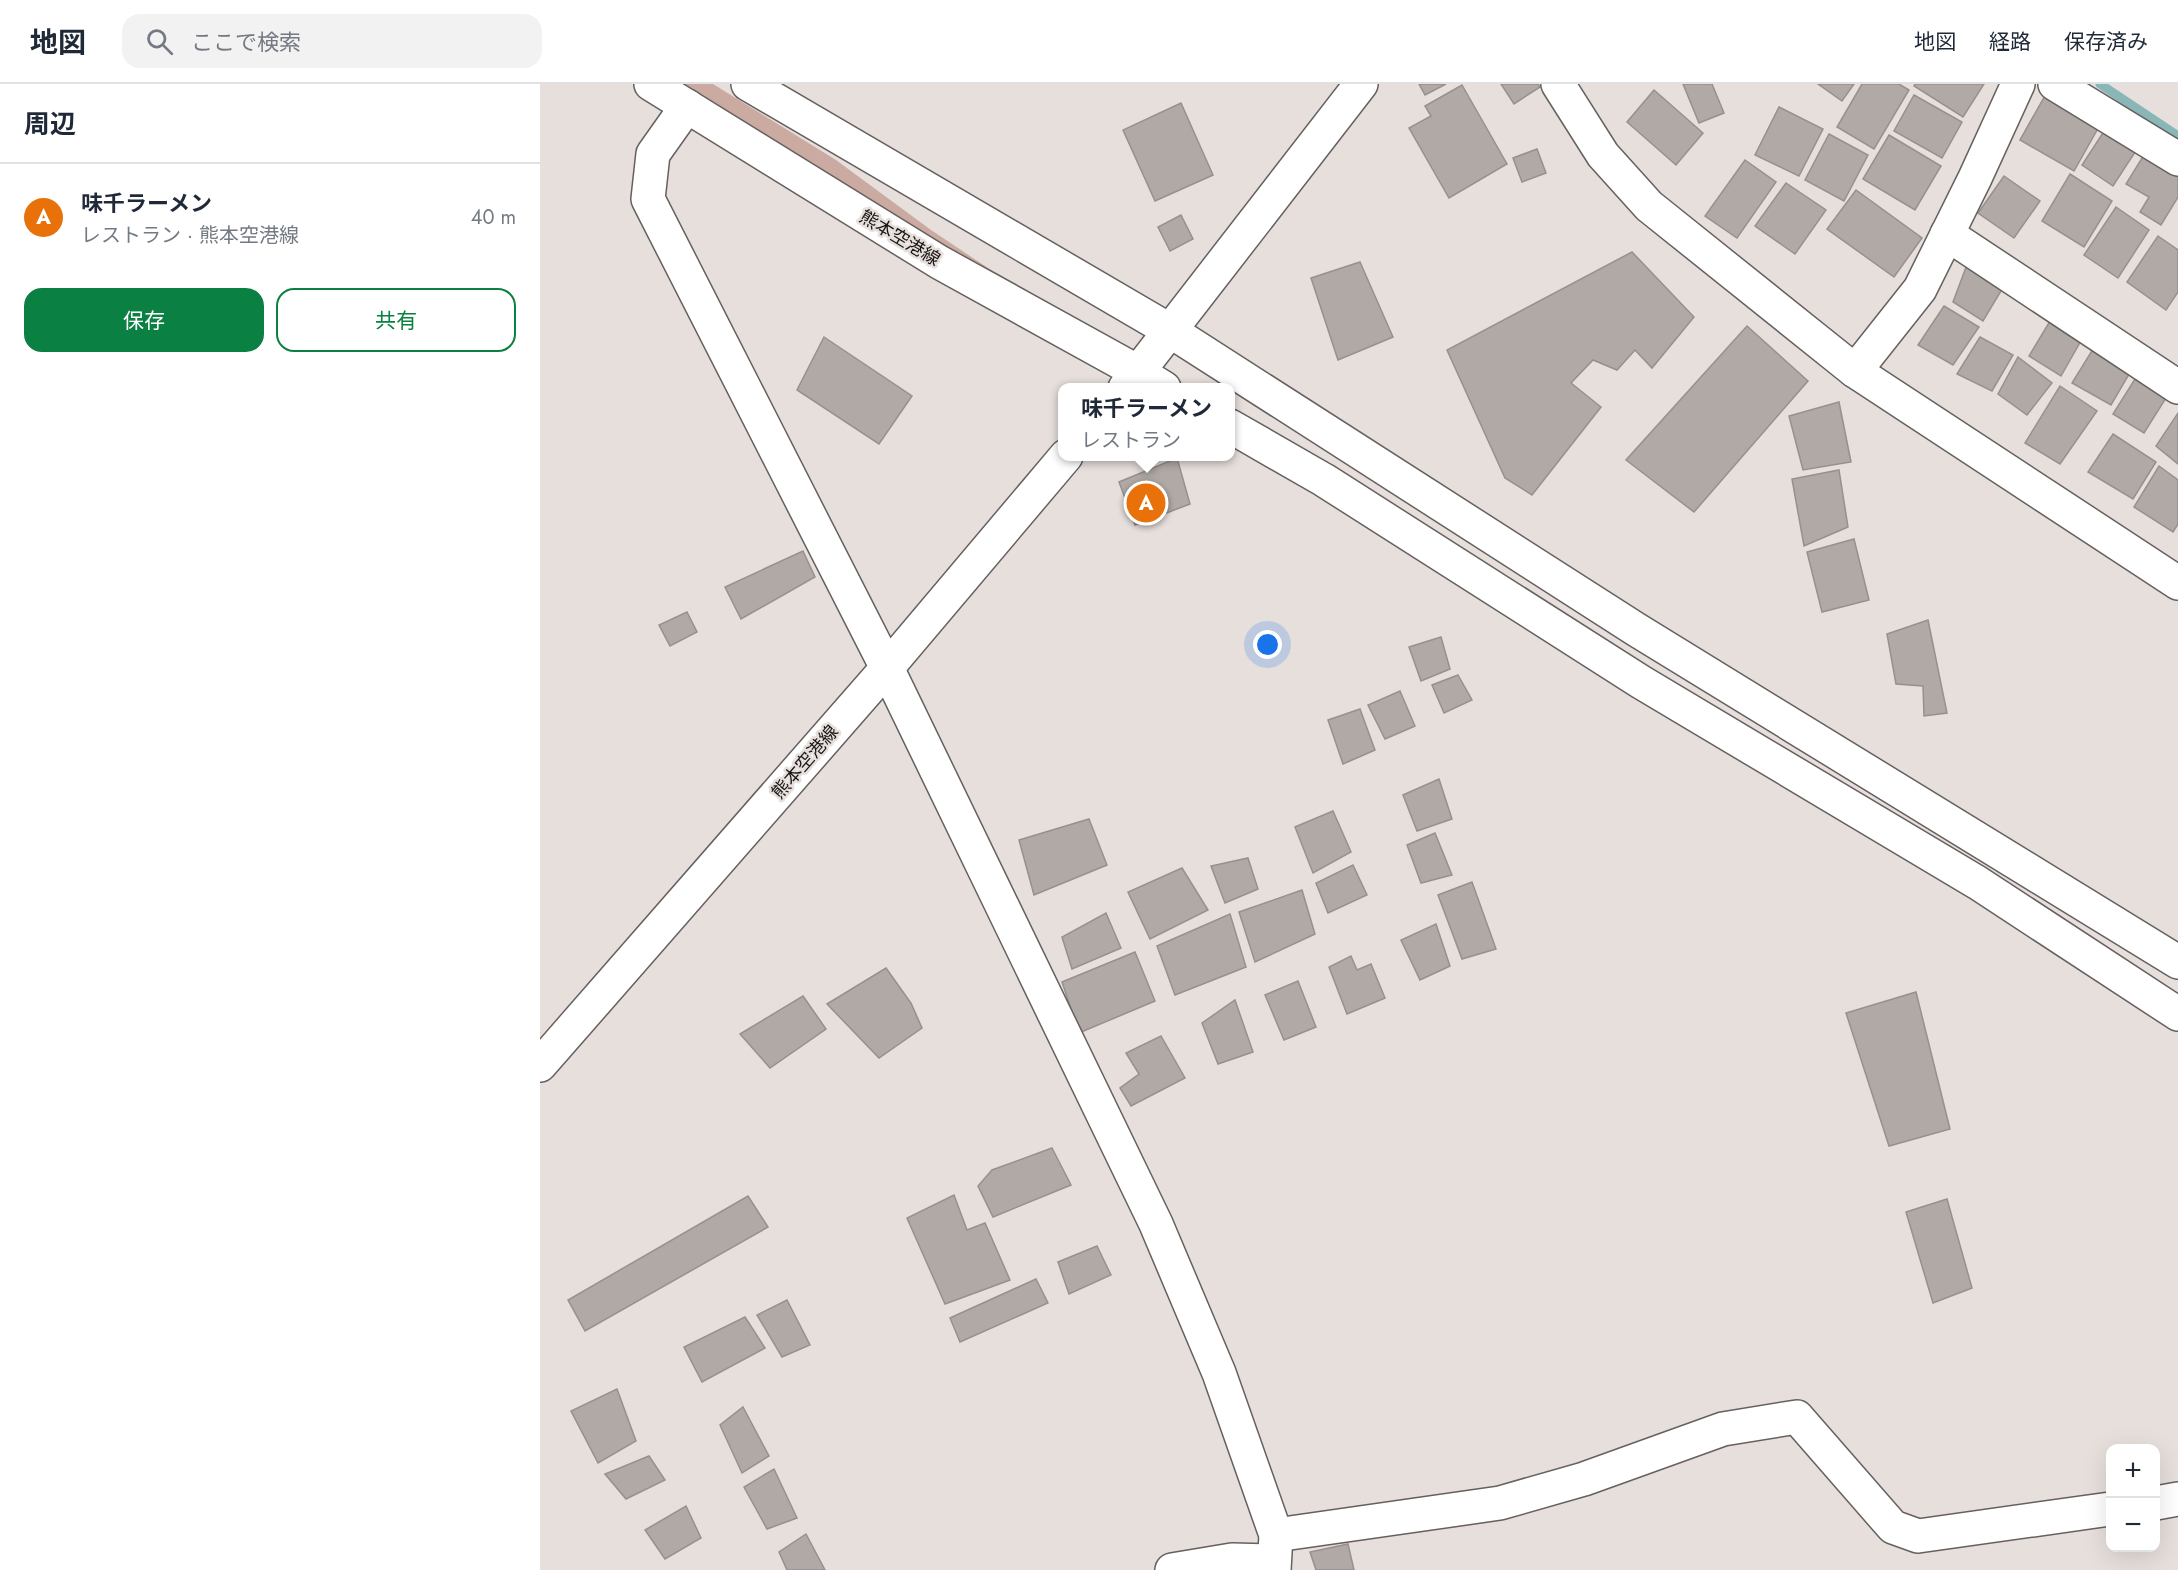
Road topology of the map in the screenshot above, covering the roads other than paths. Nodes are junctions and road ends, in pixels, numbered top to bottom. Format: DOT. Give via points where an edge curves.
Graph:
graph roads {
  1 [pos="651,84"];
  2 [pos="748,84"];
  3 [pos="1361,84"];
  4 [pos="1558,84"];
  5 [pos="2018,84"];
  6 [pos="2055,84"];
  7 [pos="687,106"];
  8 [pos="2178,159"];
  9 [pos="1947,234"];
  10 [pos="1169,330"];
  11 [pos="1855,371"];
  12 [pos="1142,382"];
  13 [pos="2178,387"];
  14 [pos="1235,429"];
  15 [pos="1062,461"];
  16 [pos="2178,584"];
  17 [pos="887,668"];
  18 [pos="2178,962"];
  19 [pos="2178,1014"];
  20 [pos="540,1065"];
  21 [pos="2178,1499"];
  22 [pos="2160,1502"];
  23 [pos="2106,1510"];
  24 [pos="1275,1555"];
  25 [pos="1172,1570"];
  1 -- 7 [label="street, 熊本空港線"];
  2 -- 10 [label="street"];
  3 -- 10 [label="street"];
  4 -- 11 [label="street" via="1603,155 1649,207"];
  5 -- 9 [label="street"];
  6 -- 8 [label="street"];
  7 -- 12 [label="street, 熊本空港線"];
  7 -- 17 [label="street" via="652,154 648,199"];
  9 -- 11 [label="street" via="1920,289"];
  9 -- 13 [label="street"];
  10 -- 12 [label="street"];
  10 -- 18 [label="street" via="1637,630"];
  11 -- 16 [label="street"];
  14 -- 19 [label="street" via="1324,480 1641,682 1978,883"];
  15 -- 17 [label="street, 熊本空港線"];
  17 -- 20 [label="street, 熊本空港線"];
  17 -- 24 [label="street" via="1156,1224 1220,1373"];
  21 -- 22 [label="street"];
  23 -- 24 [label="street" via="1918,1536 1893,1527 1797,1416 1723,1429 1584,1479 1500,1503"];
  24 -- 25 [label="street"];
}
